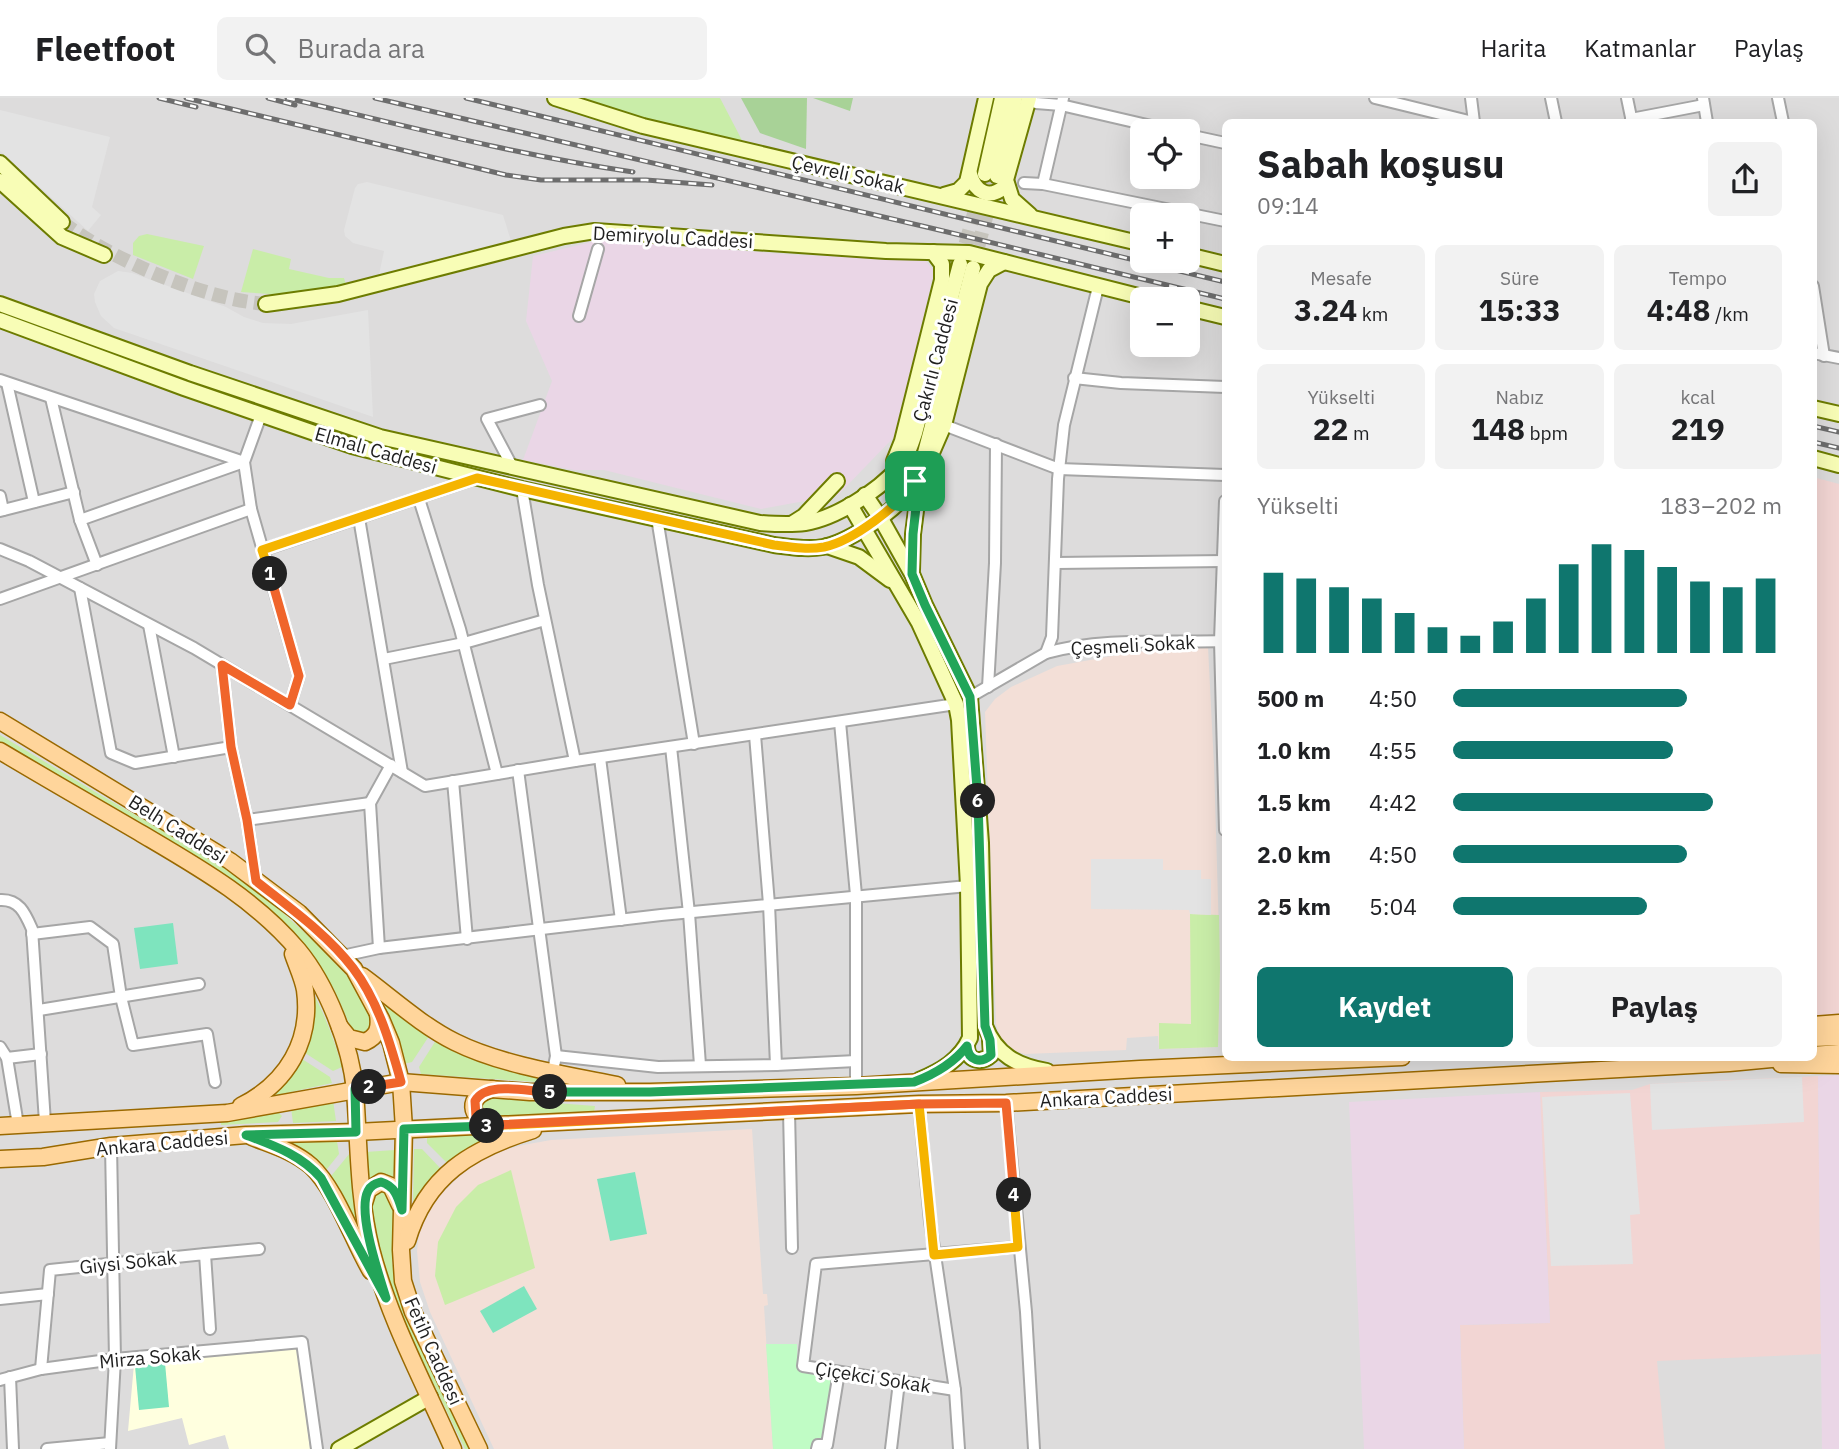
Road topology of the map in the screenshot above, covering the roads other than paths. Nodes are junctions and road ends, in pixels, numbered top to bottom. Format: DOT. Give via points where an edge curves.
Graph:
graph roads {
  1 [pos="555,98"];
  2 [pos="986,98"];
  3 [pos="1002,98"];
  4 [pos="1375,98"];
  5 [pos="1471,98"];
  6 [pos="1551,98"];
  7 [pos="1627,98"];
  8 [pos="1778,98"];
  9 [pos="1033,101"];
  10 [pos="1015,102"];
  11 [pos="1062,102"];
  12 [pos="1704,102"];
  13 [pos="1461,119"];
  14 [pos="1473,119"];
  15 [pos="1555,119"];
  16 [pos="1632,119"];
  17 [pos="1640,119"];
  18 [pos="1782,119"];
  19 [pos="1130,120"];
  20 [pos="1200,138"];
  21 [pos="1222,142"];
  22 [pos="0,163"];
  23 [pos="970,174"];
  24 [pos="996,178"];
  25 [pos="0,181"];
  26 [pos="1024,183"];
  27 [pos="1043,184"];
  28 [pos="940,195"];
  29 [pos="1031,216"];
  30 [pos="1222,220"];
  31 [pos="62,222"];
  32 [pos="1130,241"];
  33 [pos="598,249"];
  34 [pos="933,251"];
  35 [pos="104,255"];
  36 [pos="1200,258"];
  37 [pos="1004,262"];
  38 [pos="1222,263"];
  39 [pos="1098,287"];
  40 [pos="1130,294"];
  41 [pos="0,304"];
  42 [pos="265,304"];
  43 [pos="1200,311"];
  44 [pos="579,316"];
  45 [pos="1222,316"];
  46 [pos="0,320"];
  47 [pos="1817,332"];
  48 [pos="1819,355"];
  49 [pos="1839,358"];
  50 [pos="1074,378"];
  51 [pos="4,381"];
  52 [pos="1222,387"];
  53 [pos="51,398"];
  54 [pos="540,405"];
  55 [pos="1817,409"];
  56 [pos="1839,414"];
  57 [pos="261,415"];
  58 [pos="944,425"];
  59 [pos="996,444"];
  60 [pos="1817,459"];
  61 [pos="244,462"];
  62 [pos="1839,465"];
  63 [pos="513,468"];
  64 [pos="1059,469"];
  65 [pos="920,472"];
  66 [pos="1222,475"];
  67 [pos="477,478"];
  68 [pos="837,481"];
  69 [pos="522,489"];
  70 [pos="871,491"];
  71 [pos="74,492"];
  72 [pos="0,496"];
  73 [pos="419,499"];
  74 [pos="34,502"];
  75 [pos="850,505"];
  76 [pos="251,509"];
  77 [pos="1,511"];
  78 [pos="880,517"];
  79 [pos="359,518"];
  80 [pos="657,519"];
  81 [pos="80,520"];
  82 [pos="790,524"];
  83 [pos="863,528"];
  84 [pos="827,547"];
  85 [pos="1,550"];
  86 [pos="262,550"];
  87 [pos="1222,561"];
  88 [pos="1056,563"];
  89 [pos="97,565"];
  90 [pos="912,574"];
  91 [pos="61,578"];
  92 [pos="898,587"];
  93 [pos="80,588"];
  94 [pos="0,598"];
  95 [pos="545,620"];
  96 [pos="149,625"];
  97 [pos="1222,641"];
  98 [pos="464,643"];
  99 [pos="1046,653"];
  100 [pos="384,659"];
  101 [pos="222,665"];
  102 [pos="988,687"];
  103 [pos="970,697"];
  104 [pos="956,704"];
  105 [pos="290,705"];
  106 [pos="0,714"];
  107 [pos="0,721"];
  108 [pos="840,722"];
  109 [pos="755,734"];
  110 [pos="24,735"];
  111 [pos="694,744"];
  112 [pos="231,747"];
  113 [pos="671,747"];
  114 [pos="0,751"];
  115 [pos="174,757"];
  116 [pos="600,758"];
  117 [pos="0,761"];
  118 [pos="575,761"];
  119 [pos="391,765"];
  120 [pos="29,768"];
  121 [pos="518,771"];
  122 [pos="402,772"];
  123 [pos="497,774"];
  124 [pos="453,781"];
  125 [pos="370,803"];
  126 [pos="247,820"];
  127 [pos="256,881"];
  128 [pos="968,886"];
  129 [pos="856,895"];
  130 [pos="0,900"];
  131 [pos="769,904"];
  132 [pos="689,914"];
  133 [pos="621,920"];
  134 [pos="539,930"];
  135 [pos="32,934"];
  136 [pos="286,937"];
  137 [pos="467,939"];
  138 [pos="379,948"];
  139 [pos="342,956"];
  140 [pos="354,969"];
  141 [pos="199,984"];
  142 [pos="121,997"];
  143 [pos="38,1010"];
  144 [pos="377,1011"];
  145 [pos="1839,1023"];
  146 [pos="1817,1025"];
  147 [pos="339,1026"];
  148 [pos="1817,1038"];
  149 [pos="1839,1038"];
  150 [pos="990,1040"];
  151 [pos="967,1046"];
  152 [pos="0,1047"];
  153 [pos="1839,1053"];
  154 [pos="41,1054"];
  155 [pos="1817,1055"];
  156 [pos="8,1058"];
  157 [pos="856,1061"];
  158 [pos="1230,1061"];
  159 [pos="1750,1061"];
  160 [pos="1729,1063"];
  161 [pos="554,1064"];
  162 [pos="700,1065"];
  163 [pos="776,1065"];
  164 [pos="1839,1065"];
  165 [pos="1062,1074"];
  166 [pos="215,1082"];
  167 [pos="401,1082"];
  168 [pos="914,1082"];
  169 [pos="856,1086"];
  170 [pos="494,1088"];
  171 [pos="355,1089"];
  172 [pos="650,1092"];
  173 [pos="1006,1103"];
  174 [pos="919,1104"];
  175 [pos="269,1105"];
  176 [pos="789,1111"];
  177 [pos="227,1113"];
  178 [pos="45,1122"];
  179 [pos="556,1123"];
  180 [pos="18,1125"];
  181 [pos="494,1125"];
  182 [pos="0,1126"];
  183 [pos="404,1129"];
  184 [pos="356,1132"];
  185 [pos="274,1133"];
  186 [pos="246,1135"];
  187 [pos="111,1146"];
  188 [pos="0,1158"];
  189 [pos="364,1203"];
  190 [pos="402,1210"];
  191 [pos="1018,1247"];
  192 [pos="792,1248"];
  193 [pos="259,1249"];
  194 [pos="205,1254"];
  195 [pos="934,1255"];
  196 [pos="402,1261"];
  197 [pos="115,1263"];
  198 [pos="48,1294"];
  199 [pos="386,1298"];
  200 [pos="0,1299"];
  201 [pos="210,1329"];
  202 [pos="115,1359"];
  203 [pos="41,1368"];
  204 [pos="839,1372"];
  205 [pos="5,1378"];
  206 [pos="899,1382"];
  207 [pos="955,1390"];
  208 [pos="430,1397"];
  209 [pos="110,1446"];
  210 [pos="13,1449"];
  211 [pos="47,1449"];
  212 [pos="317,1449"];
  213 [pos="339,1449"];
  214 [pos="453,1449"];
  215 [pos="479,1449"];
  216 [pos="817,1449"];
  217 [pos="891,1449"];
  218 [pos="960,1449"];
  219 [pos="1034,1449"];
  1 -- 28 [label="main road, Çevreli Sokak" via="643,126"];
  2 -- 23 [label="main road"];
  3 -- 24 [label="main road"];
  4 -- 13 [label="street"];
  5 -- 14 [label="street"];
  6 -- 15 [label="street"];
  7 -- 16 [label="street"];
  8 -- 18 [label="street"];
  9 -- 11 [label="street"];
  9 -- 24 [label="main road"];
  10 -- 24 [label="main road"];
  11 -- 19 [label="street"];
  11 -- 27 [label="street"];
  12 -- 17 [label="street"];
  20 -- 21 [label="street"];
  22 -- 31 [label="main road"];
  23 -- 24 [label="main road" via="974,186 984,193 996,192"];
  23 -- 28 [label="main road" via="958,191"];
  24 -- 29 [label="main road"];
  25 -- 35 [label="main road" via="62,237"];
  26 -- 27 [label="street"];
  27 -- 30 [label="street"];
  28 -- 29 [label="main road, Çevreli Sokak"];
  29 -- 32 [label="main road, Çevreli Sokak"];
  33 -- 44 [label="street"];
  34 -- 37 [label="main road, Demiryolu Caddesi" via="969,253"];
  34 -- 42 [label="main road, Demiryolu Caddesi" via="579,232 353,290"];
  34 -- 70 [label="main road" via="942,264 942,280 902,441 892,465"];
  36 -- 38 [label="main road"];
  37 -- 39 [label="main road, Demiryolu Caddesi"];
  37 -- 58 [label="main road" via="989,270 980,284"];
  39 -- 40 [label="main road, Demiryolu Caddesi"];
  39 -- 50 [label="street"];
  41 -- 63 [label="main road, Elmalı Caddesi" via="380,437"];
  43 -- 45 [label="main road"];
  46 -- 57 [label="main road, Elmalı Caddesi"];
  47 -- 48 [label="street"];
  48 -- 49 [label="street"];
  50 -- 52 [label="street"];
  50 -- 64 [label="street"];
  51 -- 53 [label="street"];
  51 -- 74 [label="street"];
  53 -- 61 [label="street"];
  53 -- 71 [label="street"];
  54 -- 63 [label="street" via="487,419"];
  55 -- 56 [label="main road"];
  57 -- 61 [label="street"];
  57 -- 67 [label="main road, Elmalı Caddesi" via="382,455"];
  58 -- 59 [label="street"];
  58 -- 65 [label="main road"];
  59 -- 64 [label="street"];
  59 -- 102 [label="street"];
  60 -- 62 [label="main road"];
  61 -- 76 [label="street"];
  61 -- 81 [label="street"];
  63 -- 82 [label="main road, Elmalı Caddesi" via="761,523"];
  64 -- 66 [label="street"];
  64 -- 88 [label="street"];
  65 -- 70 [label="main road, Çakırlı Caddesi" via="967,266 912,444 900,466"];
  65 -- 78 [label="main road, Çakırlı Caddesi" via="902,499"];
  65 -- 90 [label="main road"];
  67 -- 69 [label="main road, Elmalı Caddesi"];
  67 -- 73 [label="street"];
  68 -- 82 [label="main road" via="804,516"];
  69 -- 80 [label="main road, Elmalı Caddesi"];
  69 -- 95 [label="street"];
  70 -- 75 [label="main road, Elmalı Caddesi"];
  70 -- 78 [label="main road"];
  71 -- 74 [label="street"];
  71 -- 81 [label="street"];
  72 -- 77 [label="street"];
  73 -- 79 [label="street"];
  73 -- 98 [label="street"];
  74 -- 77 [label="street"];
  75 -- 82 [label="main road, Elmalı Caddesi" via="817,520"];
  75 -- 83 [label="main road"];
  76 -- 86 [label="street"];
  76 -- 89 [label="street"];
  78 -- 83 [label="main road, Elmalı Caddesi"];
  78 -- 90 [label="main road"];
  79 -- 86 [label="street"];
  79 -- 100 [label="street"];
  80 -- 84 [label="main road, Elmalı Caddesi" via="774,545"];
  80 -- 111 [label="street"];
  81 -- 89 [label="street"];
  83 -- 84 [label="main road, Elmalı Caddesi"];
  83 -- 92 [label="main road"];
  84 -- 92 [label="main road" via="859,557"];
  85 -- 91 [label="street"];
  86 -- 105 [label="street" via="299,676"];
  87 -- 88 [label="street"];
  88 -- 99 [label="street" via="1052,637"];
  89 -- 91 [label="street"];
  90 -- 103 [label="main road"];
  91 -- 93 [label="street"];
  91 -- 94 [label="street"];
  92 -- 104 [label="main road"];
  93 -- 96 [label="street"];
  93 -- 115 [label="street" via="111,753 135,763"];
  95 -- 98 [label="street"];
  95 -- 118 [label="street"];
  96 -- 101 [label="street"];
  96 -- 115 [label="street"];
  97 -- 99 [label="street, Çeşmeli Sokak" via="1108,644"];
  98 -- 100 [label="street"];
  98 -- 123 [label="street"];
  99 -- 102 [label="street, Çeşmeli Sokak"];
  100 -- 122 [label="street"];
  101 -- 105 [label="street"];
  101 -- 112 [label="street"];
  102 -- 103 [label="street, Çeşmeli Sokak"];
  103 -- 150 [label="main road" via="981,843 985,1026"];
  104 -- 108 [label="street"];
  104 -- 128 [label="main road"];
  105 -- 119 [label="street"];
  106 -- 110 [label="main road, Belh Caddesi"];
  107 -- 110 [label="main road, Belh Caddesi"];
  108 -- 109 [label="street"];
  108 -- 129 [label="street"];
  109 -- 111 [label="street"];
  109 -- 131 [label="street"];
  110 -- 127 [label="main road, Belh Caddesi"];
  111 -- 113 [label="street"];
  112 -- 115 [label="street"];
  112 -- 126 [label="street"];
  113 -- 116 [label="street"];
  113 -- 132 [label="street"];
  114 -- 120 [label="main road, Belh Caddesi"];
  116 -- 118 [label="street"];
  116 -- 133 [label="street"];
  117 -- 120 [label="main road, Belh Caddesi"];
  118 -- 121 [label="street"];
  119 -- 122 [label="street"];
  119 -- 125 [label="street"];
  120 -- 136 [label="main road, Belh Caddesi" via="209,873"];
  121 -- 123 [label="street"];
  121 -- 134 [label="street"];
  122 -- 124 [label="street" via="425,786"];
  123 -- 124 [label="street"];
  124 -- 137 [label="street"];
  125 -- 126 [label="street"];
  125 -- 138 [label="street"];
  126 -- 127 [label="street"];
  127 -- 139 [label="main road, Belh Caddesi"];
  128 -- 129 [label="street"];
  128 -- 151 [label="main road" via="971,1027"];
  129 -- 131 [label="street"];
  129 -- 157 [label="street"];
  130 -- 135 [label="street" via="19,904"];
  131 -- 132 [label="street"];
  131 -- 163 [label="street"];
  132 -- 133 [label="street"];
  132 -- 162 [label="street"];
  133 -- 134 [label="street"];
  134 -- 137 [label="street"];
  134 -- 161 [label="street"];
  135 -- 142 [label="street" via="90,927 113,944"];
  135 -- 143 [label="street"];
  136 -- 147 [label="main road, Belh Caddesi" via="318,982"];
  136 -- 177 [label="main road" via="307,1010 300,1046 275,1083"];
  137 -- 138 [label="street"];
  138 -- 139 [label="street"];
  139 -- 140 [label="main road, Belh Caddesi"];
  140 -- 144 [label="main road, Belh Caddesi"];
  140 -- 161 [label="main road" via="455,1042 502,1059"];
  141 -- 142 [label="street"];
  142 -- 143 [label="street"];
  142 -- 166 [label="street" via="133,1045 207,1034"];
  143 -- 154 [label="street"];
  144 -- 147 [label="main road" via="379,1028 365,1042 349,1038"];
  144 -- 167 [label="main road, Belh Caddesi"];
  145 -- 146 [label="main road"];
  147 -- 171 [label="main road, Belh Caddesi"];
  148 -- 149 [label="main road"];
  150 -- 151 [label="main road" via="991,1055 986,1060 971,1058"];
  150 -- 165 [label="main road" via="1014,1062"];
  151 -- 168 [label="main road" via="946,1067"];
  152 -- 156 [label="street"];
  153 -- 155 [label="main road"];
  154 -- 156 [label="street"];
  154 -- 178 [label="street"];
  156 -- 180 [label="street"];
  157 -- 163 [label="street"];
  157 -- 169 [label="street"];
  158 -- 165 [label="main road, Ankara Caddesi"];
  159 -- 160 [label="main road, Ankara Caddesi"];
  160 -- 164 [label="main road"];
  160 -- 173 [label="main road, Ankara Caddesi"];
  161 -- 162 [label="street"];
  161 -- 172 [label="main road"];
  162 -- 163 [label="street"];
  165 -- 168 [label="main road, Ankara Caddesi"];
  167 -- 170 [label="main road, Ankara Caddesi"];
  167 -- 171 [label="main road, Ankara Caddesi"];
  167 -- 183 [label="main road, Fetih Caddesi"];
  168 -- 169 [label="main road, Ankara Caddesi"];
  169 -- 172 [label="main road, Ankara Caddesi"];
  170 -- 172 [label="main road, Ankara Caddesi"];
  170 -- 181 [label="main road" via="478,1095 474,1110 481,1122"];
  171 -- 175 [label="main road, Ankara Caddesi"];
  171 -- 184 [label="main road, Fetih Caddesi"];
  173 -- 174 [label="main road, Ankara Caddesi"];
  173 -- 191 [label="street"];
  174 -- 176 [label="main road, Ankara Caddesi"];
  174 -- 195 [label="street"];
  175 -- 177 [label="main road, Ankara Caddesi"];
  175 -- 185 [label="main road" via="284,1111 284,1124"];
  176 -- 179 [label="main road, Ankara Caddesi"];
  176 -- 192 [label="street"];
  177 -- 178 [label="main road, Ankara Caddesi"];
  178 -- 180 [label="main road, Ankara Caddesi"];
  179 -- 181 [label="main road, Ankara Caddesi"];
  179 -- 196 [label="main road" via="497,1142 463,1161 439,1182 416,1212"];
  180 -- 182 [label="main road, Ankara Caddesi"];
  181 -- 183 [label="main road, Ankara Caddesi"];
  183 -- 184 [label="main road, Ankara Caddesi"];
  183 -- 190 [label="main road, Fetih Caddesi"];
  184 -- 185 [label="main road, Ankara Caddesi"];
  184 -- 189 [label="main road, Fetih Caddesi"];
  185 -- 186 [label="main road, Ankara Caddesi"];
  186 -- 187 [label="main road, Ankara Caddesi"];
  186 -- 199 [label="main road" via="293,1154 321,1178"];
  187 -- 188 [label="main road, Ankara Caddesi" via="43,1157"];
  187 -- 197 [label="street"];
  189 -- 190 [label="main road" via="368,1190 381,1182 396,1192"];
  189 -- 199 [label="main road, Fetih Caddesi" via="370,1246"];
  190 -- 196 [label="main road, Fetih Caddesi"];
  191 -- 195 [label="street, Çiçekci Sokak"];
  191 -- 219 [label="street"];
  193 -- 194 [label="street, Giysi Sokak"];
  194 -- 197 [label="street, Giysi Sokak"];
  194 -- 201 [label="street, Giysi Sokak"];
  195 -- 204 [label="street, Çiçekci Sokak" via="816,1264 803,1366"];
  195 -- 207 [label="street"];
  196 -- 215 [label="main road, Fetih Caddesi" via="413,1312"];
  197 -- 198 [label="street, Giysi Sokak" via="50,1270"];
  197 -- 202 [label="street"];
  198 -- 200 [label="street"];
  198 -- 203 [label="street"];
  199 -- 208 [label="main road, Fetih Caddesi"];
  202 -- 203 [label="street, Mirza Sokak"];
  202 -- 209 [label="street"];
  202 -- 212 [label="street, Mirza Sokak" via="302,1342"];
  203 -- 205 [label="street, Mirza Sokak"];
  204 -- 206 [label="street, Çiçekci Sokak"];
  204 -- 216 [label="street" via="827,1445"];
  205 -- 210 [label="street"];
  206 -- 207 [label="street, Çiçekci Sokak"];
  206 -- 217 [label="street"];
  207 -- 218 [label="street"];
  208 -- 213 [label="main road"];
  208 -- 214 [label="main road, Fetih Caddesi"];
  209 -- 211 [label="street"];
}
